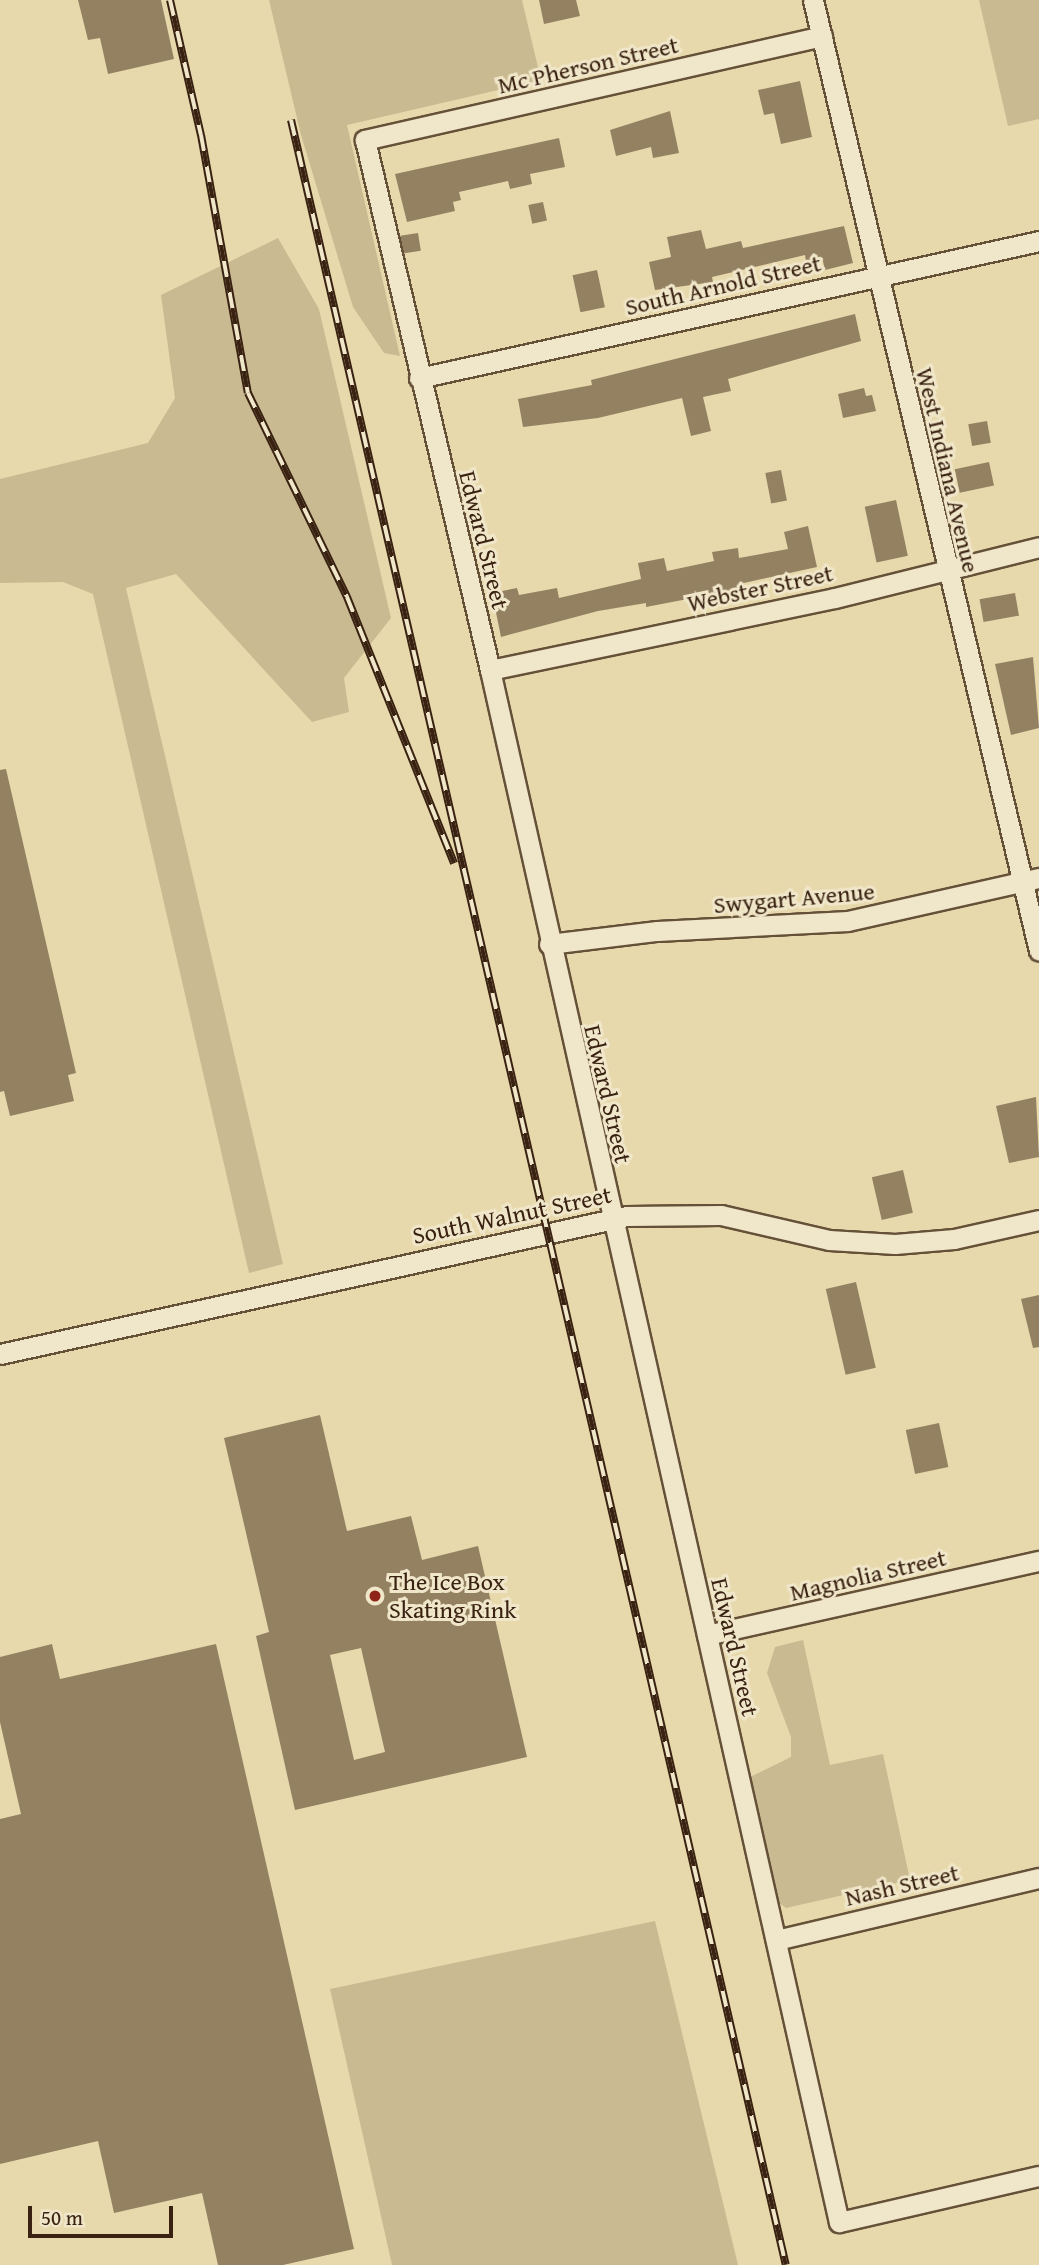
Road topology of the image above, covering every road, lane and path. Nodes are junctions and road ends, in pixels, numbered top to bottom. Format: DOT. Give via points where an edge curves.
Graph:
graph roads {
  1 [pos="813,0"];
  2 [pos="822,36"];
  3 [pos="365,140"];
  4 [pos="1039,241"];
  5 [pos="877,275"];
  6 [pos="419,378"];
  7 [pos="1039,547"];
  8 [pos="946,569"];
  9 [pos="490,670"];
  10 [pos="1031,880"];
  11 [pos="550,944"];
  12 [pos="1039,951"];
  13 [pos="611,1220"];
  14 [pos="1039,1220"];
  15 [pos="0,1354"];
  16 [pos="1039,1562"];
  17 [pos="707,1635"];
  18 [pos="1039,1878"];
  19 [pos="776,1940"];
  20 [pos="1039,2176"];
  1 -- 2 [label="street, West Indiana Avenue"];
  2 -- 3 [label="street, Mc Pherson Street"];
  2 -- 5 [label="street, West Indiana Avenue"];
  3 -- 6 [label="street, Edward Street"];
  4 -- 5 [label="street, South Arnold Street"];
  5 -- 6 [label="street, South Arnold Street"];
  5 -- 8 [label="street, West Indiana Avenue"];
  6 -- 9 [label="street, Edward Street"];
  7 -- 8 [label="street, Webster Street"];
  8 -- 9 [label="street, Webster Street"];
  8 -- 10 [label="street, West Indiana Avenue"];
  9 -- 11 [label="street, Edward Street"];
  10 -- 11 [label="street, Swygart Avenue" via="848,921 657,931"];
  10 -- 12 [label="street, West Indiana Avenue"];
  11 -- 13 [label="street, Edward Street"];
  13 -- 14 [label="street, South Walnut Street" via="649,1214 721,1216 829,1240 895,1244 954,1239"];
  13 -- 15 [label="street, South Walnut Street"];
  13 -- 17 [label="street, Edward Street"];
  16 -- 17 [label="street, Magnolia Street"];
  17 -- 19 [label="street, Edward Street"];
  18 -- 19 [label="street, Nash Street"];
  19 -- 20 [label="street, Edward Street" via="839,2222"];
}
